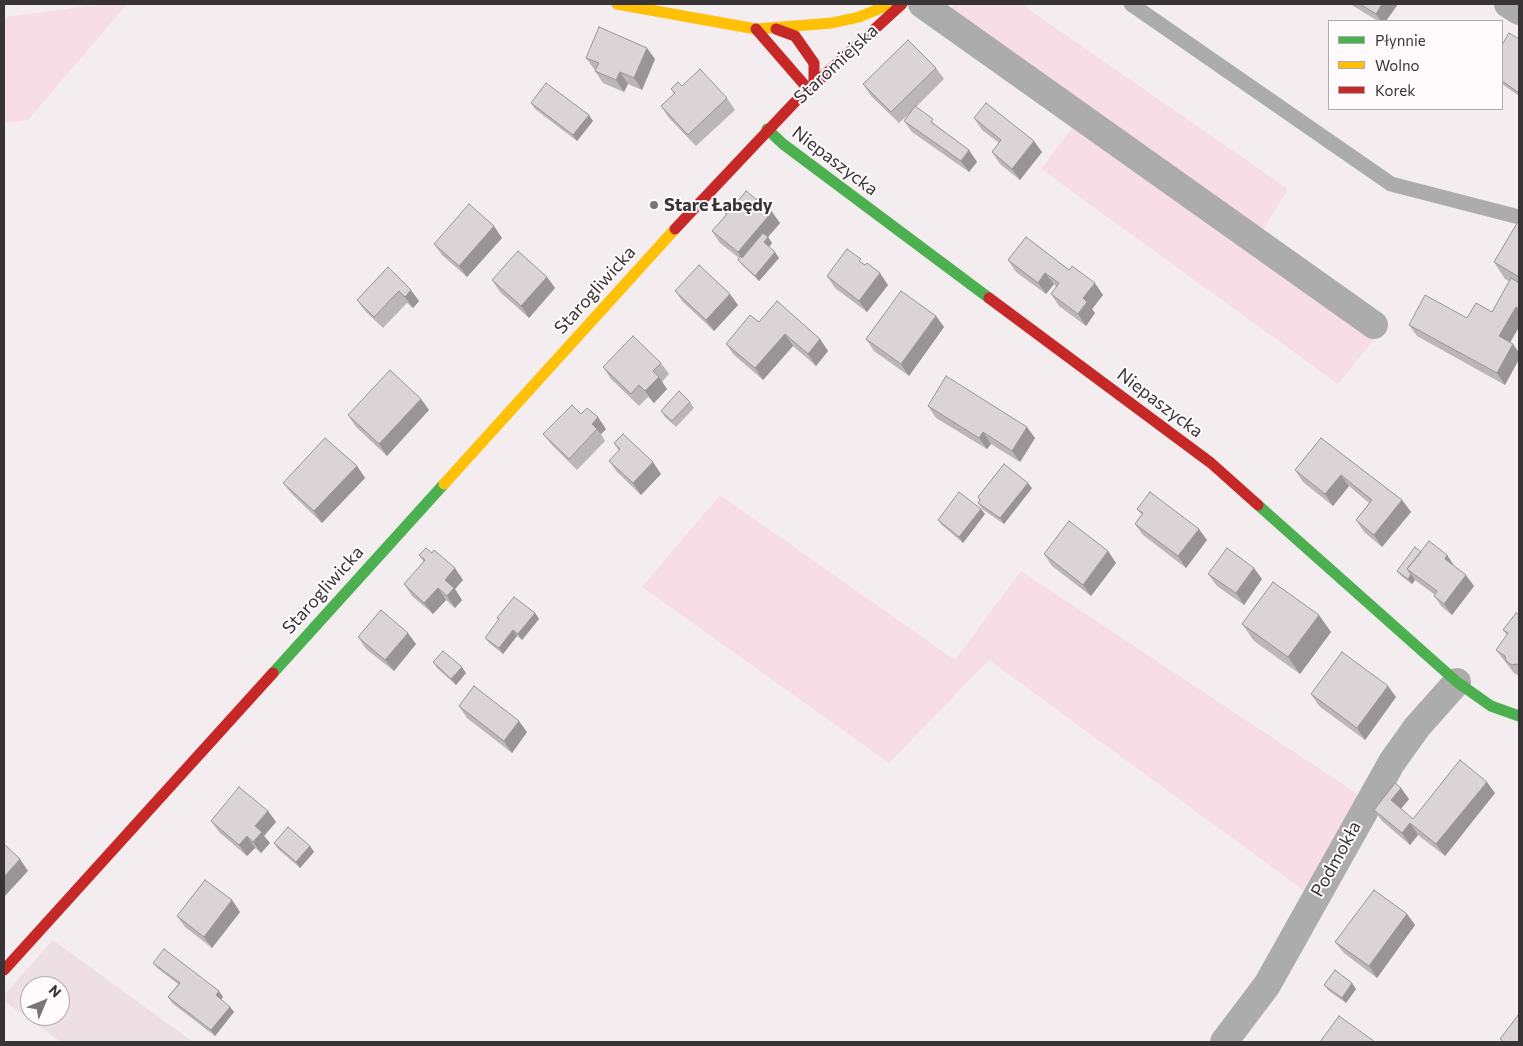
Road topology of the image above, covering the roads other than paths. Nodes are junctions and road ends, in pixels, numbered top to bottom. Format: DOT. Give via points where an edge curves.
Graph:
graph roads {
  1 [pos="617,4"];
  2 [pos="891,4"];
  3 [pos="902,4"];
  4 [pos="922,4"];
  5 [pos="1131,4"];
  6 [pos="1508,4"];
  7 [pos="1519,11"];
  8 [pos="756,29"];
  9 [pos="776,29"];
  10 [pos="811,87"];
  11 [pos="767,129"];
  12 [pos="1519,218"];
  13 [pos="669,235"];
  14 [pos="1374,325"];
  15 [pos="1457,682"];
  16 [pos="1519,716"];
  17 [pos="4,970"];
  18 [pos="1224,1042"];
  1 -- 8 [label="street"];
  2 -- 9 [label="street" via="859,17 832,23"];
  3 -- 10 [label="street, Staromiejska"];
  4 -- 14 [label="street"];
  5 -- 12 [label="lane" via="1391,184"];
  6 -- 7 [label="street"];
  8 -- 9 [label="street"];
  8 -- 10 [label="street"];
  9 -- 10 [label="street" via="795,36 814,64"];
  10 -- 11 [label="street, Staromiejska"];
  11 -- 13 [label="street, Staromiejska"];
  11 -- 15 [label="street, Niepaszycka" via="1211,463"];
  13 -- 17 [label="street, Starogliwicka"];
  15 -- 16 [label="street, Niepaszycka" via="1490,706"];
  15 -- 18 [label="street, Podmokła" via="1416,727 1392,762 1267,985"];
}
